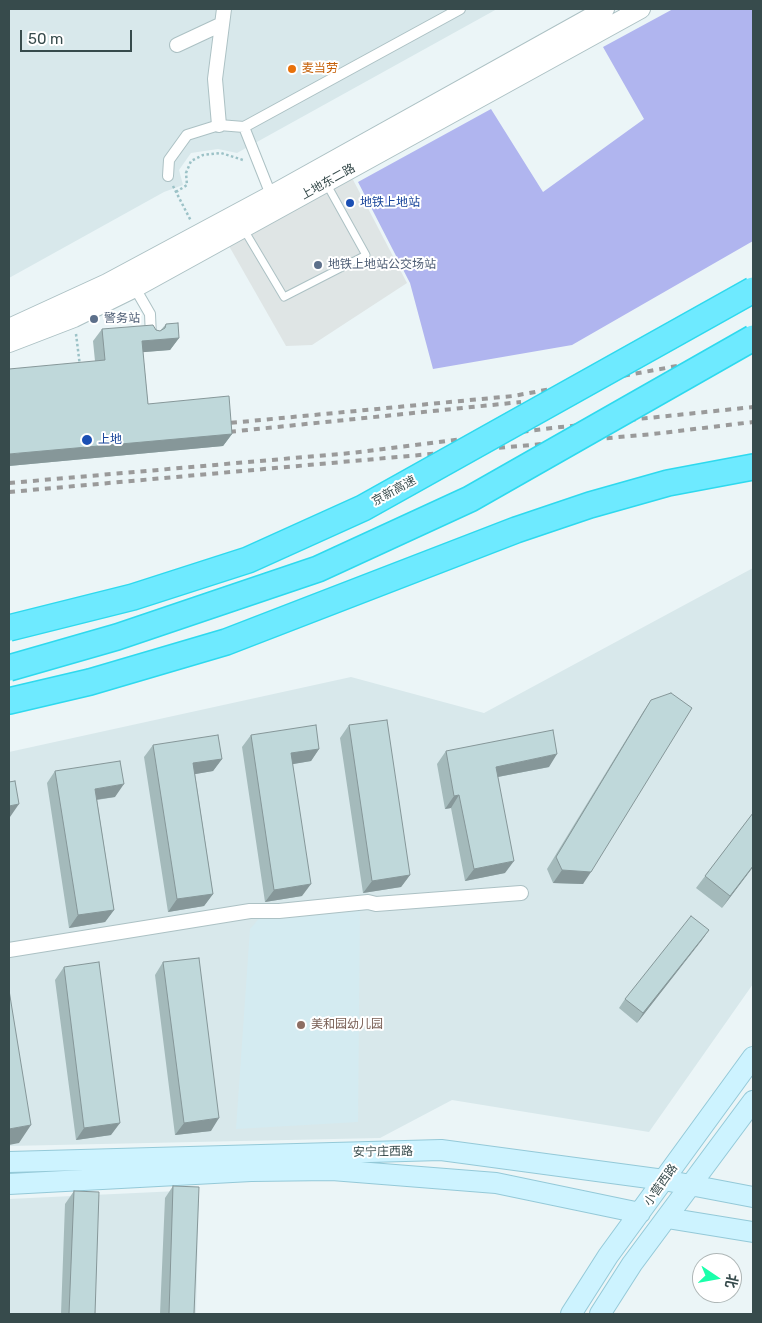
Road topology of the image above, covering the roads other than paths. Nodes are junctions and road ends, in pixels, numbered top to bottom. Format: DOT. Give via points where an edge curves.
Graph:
graph roads {
  1 [pos="224,9"];
  2 [pos="460,9"];
  3 [pos="605,9"];
  4 [pos="641,9"];
  5 [pos="222,24"];
  6 [pos="177,45"];
  7 [pos="219,125"];
  8 [pos="244,127"];
  9 [pos="168,176"];
  10 [pos="322,176"];
  11 [pos="271,195"];
  12 [pos="239,222"];
  13 [pos="134,288"];
  14 [pos="753,290"];
  15 [pos="9,328"];
  16 [pos="151,337"];
  17 [pos="753,338"];
  18 [pos="9,343"];
  19 [pos="753,467"];
  20 [pos="9,628"];
  21 [pos="9,668"];
  22 [pos="9,701"];
  23 [pos="521,893"];
  24 [pos="9,950"];
  25 [pos="753,1056"];
  26 [pos="753,1101"];
  27 [pos="9,1162"];
  28 [pos="664,1180"];
  29 [pos="9,1184"];
  30 [pos="692,1185"];
  31 [pos="753,1197"];
  32 [pos="640,1213"];
  33 [pos="668,1218"];
  34 [pos="753,1232"];
  35 [pos="571,1314"];
  36 [pos="600,1314"];
  1 -- 5 [label="street"];
  2 -- 8 [label="street"];
  3 -- 10 [label="street, 上地东二路"];
  4 -- 10 [label="street, 上地东二路"];
  5 -- 6 [label="street"];
  5 -- 7 [label="street" via="215,79"];
  7 -- 8 [label="street"];
  7 -- 9 [label="street" via="187,135 169,160"];
  8 -- 11 [label="street"];
  10 -- 11 [label="street, 上地东二路"];
  10 -- 12 [label="street, 上地东二路"];
  10 -- 12 [label="lane" via="366,255 284,297"];
  11 -- 12 [label="street, 上地东二路"];
  12 -- 13 [label="street, 上地东二路"];
  12 -- 15 [label="street, 上地东二路" via="198,234 107,283"];
  13 -- 16 [label="street" via="150,314"];
  13 -- 18 [label="street, 上地东二路" via="74,318"];
  14 -- 20 [label="highway, 京新高速, bridge" via="363,508 248,560 134,598"];
  17 -- 21 [label="highway, bridge" via="470,498 318,569 117,637"];
  19 -- 22 [label="highway" via="668,483 590,504 226,642 90,682"];
  23 -- 24 [label="street" via="250,911"];
  25 -- 28 [label="main road, 小营西路"];
  26 -- 30 [label="main road, 小营西路"];
  27 -- 28 [label="main road, 安宁庄西路" via="441,1150"];
  28 -- 30 [label="main road, 安宁庄西路"];
  28 -- 32 [label="main road, 小营西路"];
  29 -- 32 [label="main road" via="251,1171 332,1170 496,1183"];
  30 -- 31 [label="main road, 安宁庄西路"];
  30 -- 33 [label="main road, 小营西路"];
  32 -- 33 [label="street"];
  32 -- 35 [label="main road, 小营西路"];
  33 -- 34 [label="main road"];
  33 -- 36 [label="main road, 小营西路" via="632,1264"];
}
